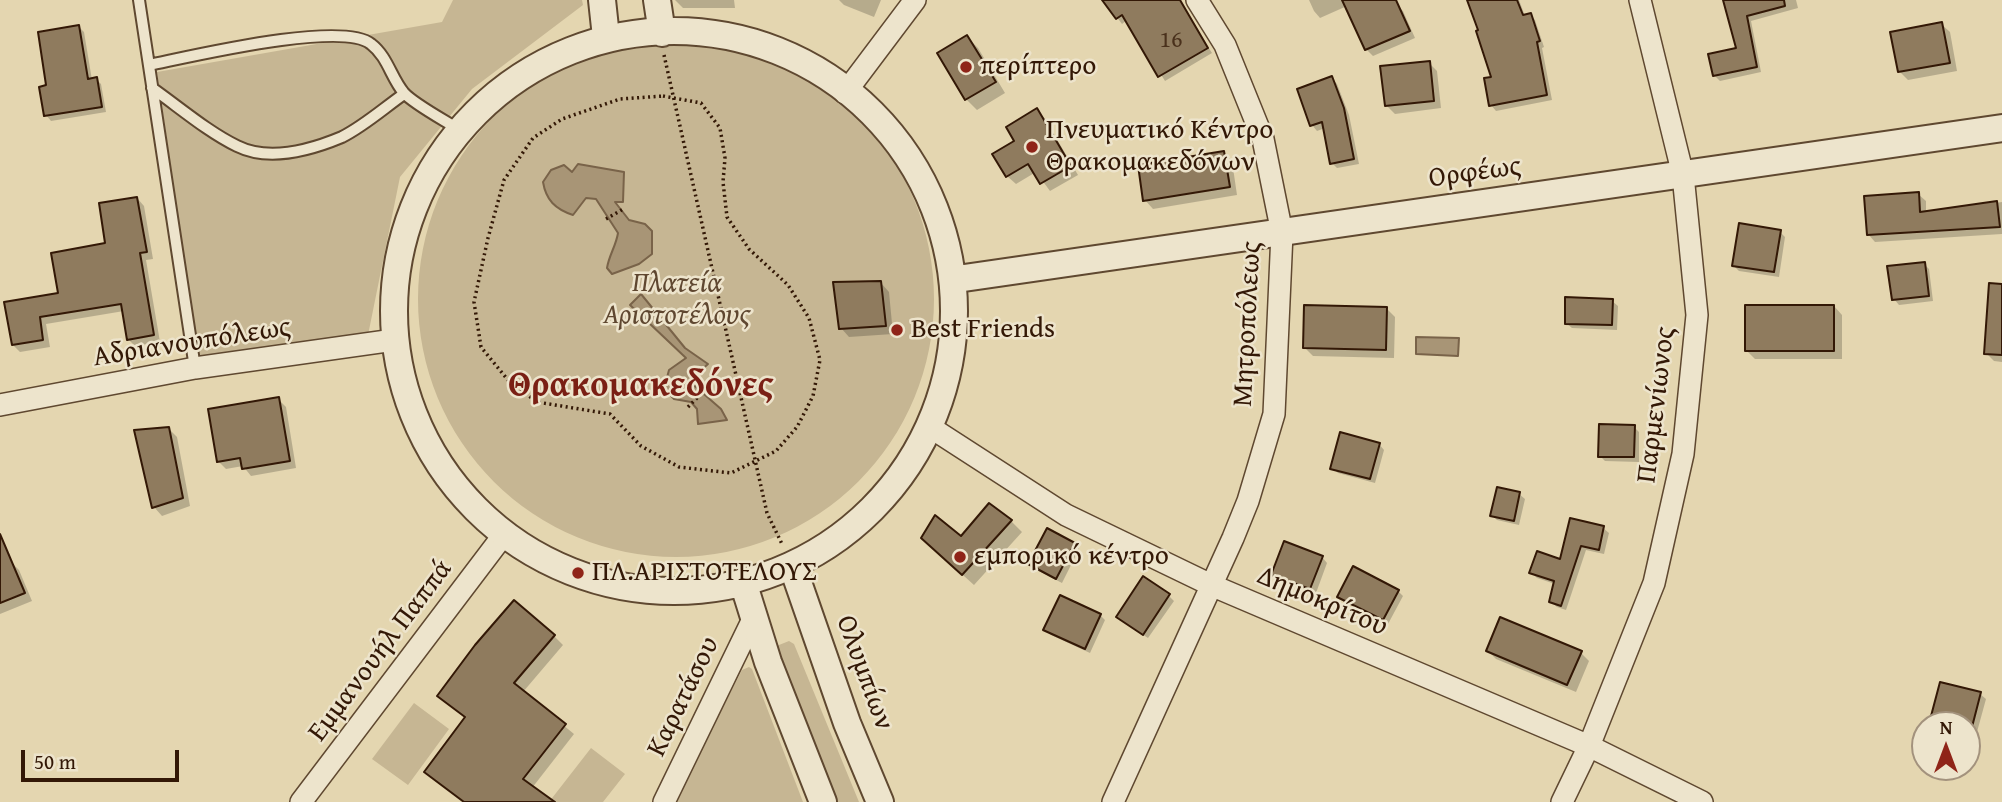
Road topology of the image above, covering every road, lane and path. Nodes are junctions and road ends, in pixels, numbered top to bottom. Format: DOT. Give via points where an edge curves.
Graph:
graph roads {
  1 [pos="139,0"];
  2 [pos="602,0"];
  3 [pos="657,0"];
  4 [pos="915,0"];
  5 [pos="1197,0"];
  6 [pos="1640,0"];
  7 [pos="606,37"];
  8 [pos="662,44"];
  9 [pos="149,65"];
  10 [pos="152,88"];
  11 [pos="845,93"];
  12 [pos="404,94"];
  13 [pos="674,98"];
  14 [pos="2002,128"];
  15 [pos="458,129"];
  16 [pos="1683,175"];
  17 [pos="625,208"];
  18 [pos="606,219"];
  19 [pos="1282,233"];
  20 [pos="957,279"];
  21 [pos="394,340"];
  22 [pos="195,368"];
  23 [pos="705,390"];
  24 [pos="0,405"];
  25 [pos="688,407"];
  26 [pos="933,429"];
  27 [pos="755,461"];
  28 [pos="505,533"];
  29 [pos="792,565"];
  30 [pos="743,582"];
  31 [pos="1211,586"];
  32 [pos="754,617"];
  33 [pos="1589,746"];
  34 [pos="301,802"];
  35 [pos="664,802"];
  36 [pos="823,802"];
  37 [pos="880,802"];
  38 [pos="1113,802"];
  39 [pos="1562,802"];
  40 [pos="1702,802"];
  1 -- 9 [label="lane"];
  2 -- 7 [label="street"];
  3 -- 8 [label="street"];
  4 -- 11 [label="street"];
  5 -- 19 [label="street, Μητροπόλεως" via="1225,45 1263,139"];
  6 -- 16 [label="street, Παρμενίωνος"];
  7 -- 8 [label="street"];
  7 -- 15 [label="street" via="574,40 492,98"];
  8 -- 11 [label="street" via="759,49"];
  8 -- 13 [label="path"];
  9 -- 10 [label="lane"];
  9 -- 12 [label="lane" via="270,43 347,36 363,38 383,55"];
  10 -- 12 [label="lane" via="237,146 278,154 342,136"];
  10 -- 22 [label="lane"];
  11 -- 20 [label="street" via="894,148 931,200"];
  12 -- 15 [label="lane"];
  13 -- 27 [label="path"];
  13 -- 27 [label="path" via="701,103 720,128 727,217 749,249 788,285 809,318 820,360 813,396 797,427 776,451"];
  13 -- 27 [label="path" via="620,100 562,119 533,138 504,180 488,238 474,302 481,347 508,380 537,402 610,414 641,446 679,467 732,473"];
  14 -- 16 [label="street, Ορφέως"];
  15 -- 21 [label="street" via="439,150 407,212 391,282"];
  16 -- 19 [label="street, Ορφέως"];
  16 -- 33 [label="street, Παρμενίωνος" via="1697,315 1683,454 1654,583"];
  17 -- 18 [label="path"];
  19 -- 20 [label="street, Ορφέως"];
  19 -- 31 [label="street, Μητροπόλεως" via="1274,414 1248,501"];
  20 -- 26 [label="street" via="962,322 953,379"];
  21 -- 22 [label="street, Αδριανουπόλεως"];
  21 -- 28 [label="street" via="408,392 433,452 478,509"];
  22 -- 24 [label="street, Αδριανουπόλεως"];
  23 -- 25 [label="path"];
  26 -- 29 [label="street" via="894,490 844,536"];
  26 -- 31 [label="street, Δημοκρίτου" via="1066,515"];
  27 -- 29 [label="path" via="767,513"];
  28 -- 30 [label="street" via="578,573 660,590"];
  28 -- 34 [label="street, Εμμανουήλ Παππά"];
  29 -- 30 [label="street"];
  29 -- 37 [label="street, Ολυμπίων"];
  30 -- 32 [label="street"];
  31 -- 33 [label="street, Δημοκρίτου"];
  31 -- 38 [label="street, Μητροπόλεως"];
  32 -- 35 [label="street, Καρατάσου"];
  32 -- 36 [label="street"];
  33 -- 39 [label="street, Παρμενίωνος"];
  33 -- 40 [label="street, Δημοκρίτου"];
}
